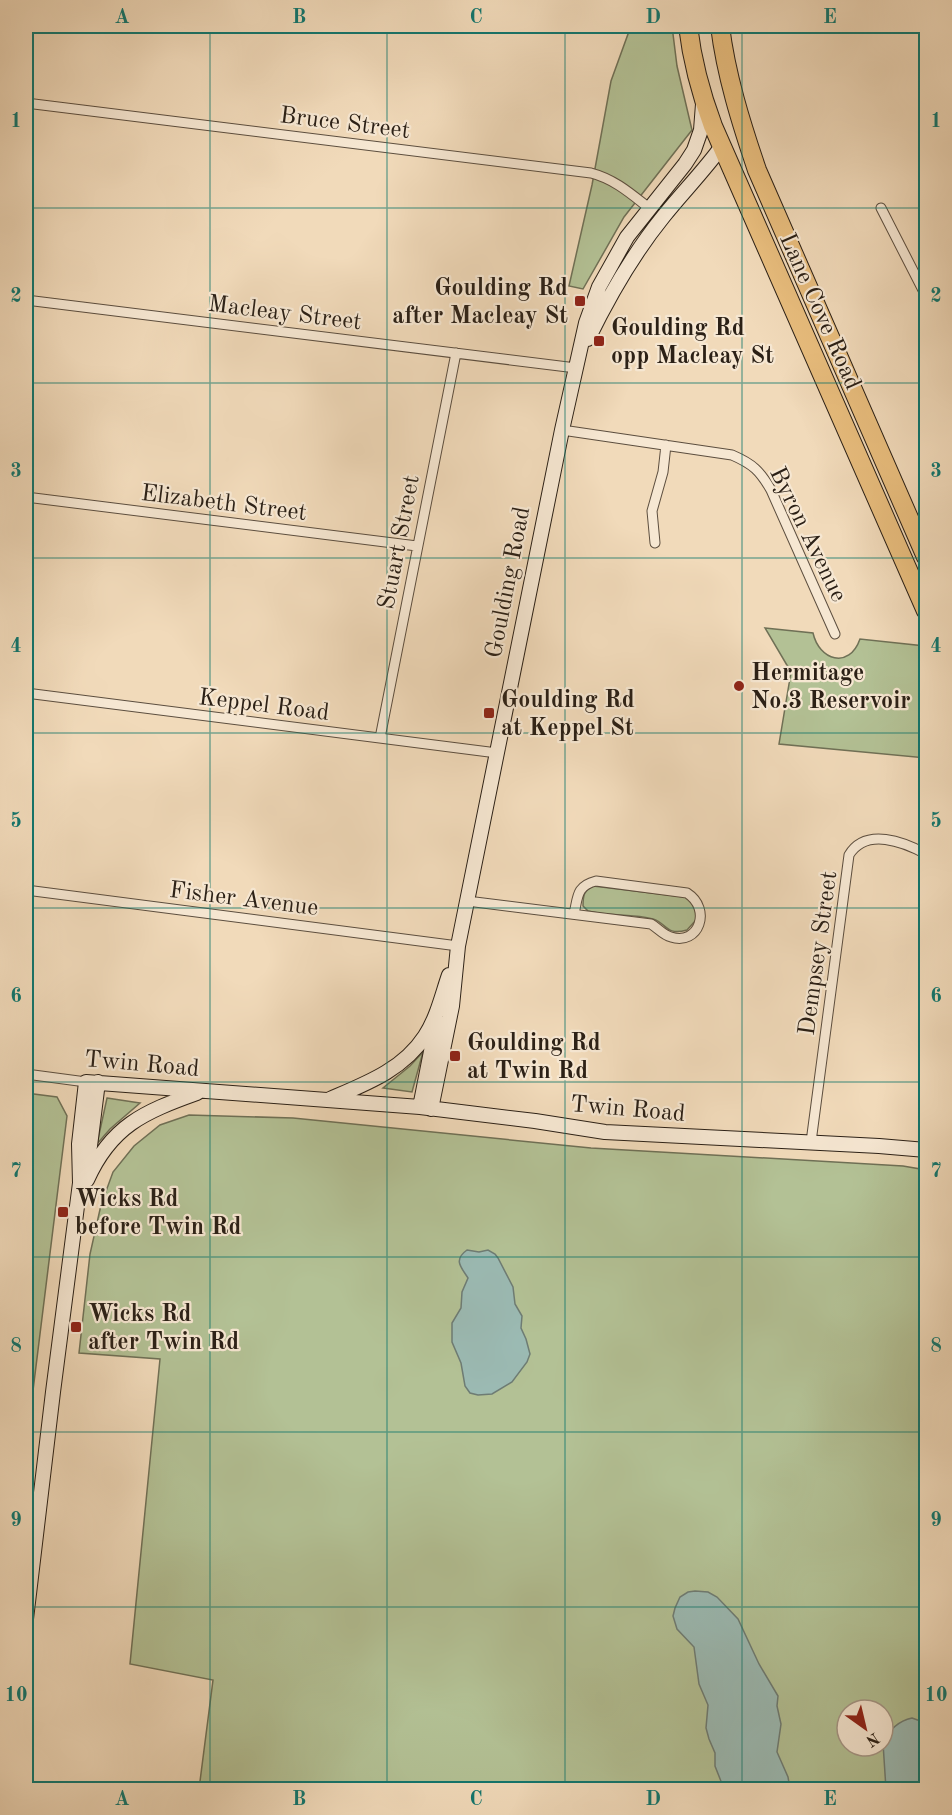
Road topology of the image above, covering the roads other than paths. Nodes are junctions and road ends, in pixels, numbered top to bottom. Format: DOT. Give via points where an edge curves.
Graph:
graph roads {
  1 [pos="688,26"];
  2 [pos="720,26"];
  3 [pos="727,69"];
  4 [pos="702,97"];
  5 [pos="26,103"];
  6 [pos="722,147"];
  7 [pos="649,208"];
  8 [pos="881,208"];
  9 [pos="662,218"];
  10 [pos="927,296"];
  11 [pos="26,300"];
  12 [pos="456,353"];
  13 [pos="576,368"];
  14 [pos="562,430"];
  15 [pos="666,445"];
  16 [pos="26,497"];
  17 [pos="655,543"];
  18 [pos="417,546"];
  19 [pos="927,557"];
  20 [pos="927,611"];
  21 [pos="836,634"];
  22 [pos="26,693"];
  23 [pos="380,738"];
  24 [pos="497,753"];
  25 [pos="927,854"];
  26 [pos="26,890"];
  27 [pos="467,901"];
  28 [pos="574,915"];
  29 [pos="458,946"];
  30 [pos="440,1004"];
  31 [pos="399,1064"];
  32 [pos="26,1074"];
  33 [pos="92,1082"];
  34 [pos="203,1090"];
  35 [pos="328,1100"];
  36 [pos="425,1108"];
  37 [pos="811,1142"];
  38 [pos="927,1150"];
  39 [pos="78,1202"];
  40 [pos="26,1619"];
  1 -- 4 [label="highway, Lane Cove Road"];
  2 -- 3 [label="highway, Lane Cove Road"];
  3 -- 6 [label="highway, Goulding Road" via="728,129"];
  3 -- 19 [label="highway, Lane Cove Road" via="758,170"];
  4 -- 6 [label="highway, Lane Cove Road"];
  4 -- 7 [label="main road, Goulding Road" via="701,130 694,150"];
  5 -- 7 [label="street, Bruce Street" via="591,173 618,184"];
  6 -- 9 [label="main road, Goulding Road"];
  6 -- 20 [label="highway, Lane Cove Road"];
  7 -- 9 [label="main road"];
  7 -- 13 [label="main road, Goulding Road" via="627,237 599,287"];
  8 -- 10 [label="street"];
  9 -- 13 [label="main road, Goulding Road" via="607,302"];
  11 -- 12 [label="street, Macleay Street"];
  12 -- 13 [label="street, Macleay Street"];
  12 -- 18 [label="street, Stuart Street"];
  13 -- 14 [label="main road, Goulding Road"];
  14 -- 15 [label="street, Byron Avenue"];
  14 -- 24 [label="main road, Goulding Road"];
  15 -- 17 [label="street" via="652,511"];
  15 -- 21 [label="street, Byron Avenue" via="732,455 749,462 762,474"];
  16 -- 18 [label="street, Elizabeth Street"];
  18 -- 23 [label="street, Stuart Street"];
  22 -- 23 [label="street, Keppel Road"];
  23 -- 24 [label="street, Keppel Road"];
  24 -- 27 [label="main road, Goulding Road"];
  25 -- 37 [label="street, Dempsey Street" via="906,843 872,839 861,842 849,855"];
  26 -- 29 [label="street, Fisher Avenue"];
  27 -- 28 [label="street"];
  27 -- 29 [label="main road, Goulding Road"];
  28 -- 28 [label="street" via="581,887 596,880 687,893 697,902 701,918 697,930 690,935 672,938 651,924"];
  29 -- 30 [label="main road, Goulding Road"];
  29 -- 36 [label="main road, Goulding Road" via="452,1006"];
  30 -- 31 [label="main road, Goulding Road" via="425,1035"];
  30 -- 36 [label="main road"];
  31 -- 35 [label="main road, Twin Road"];
  32 -- 33 [label="street, Twin Road"];
  33 -- 34 [label="main road, Twin Road"];
  33 -- 39 [label="main road" via="90,1146"];
  34 -- 35 [label="main road, Twin Road"];
  34 -- 39 [label="main road" via="154,1109 121,1131 101,1155"];
  35 -- 36 [label="main road, Twin Road"];
  36 -- 37 [label="main road, Twin Road" via="605,1132"];
  37 -- 38 [label="main road, Twin Road"];
  39 -- 40 [label="main road"];
}
